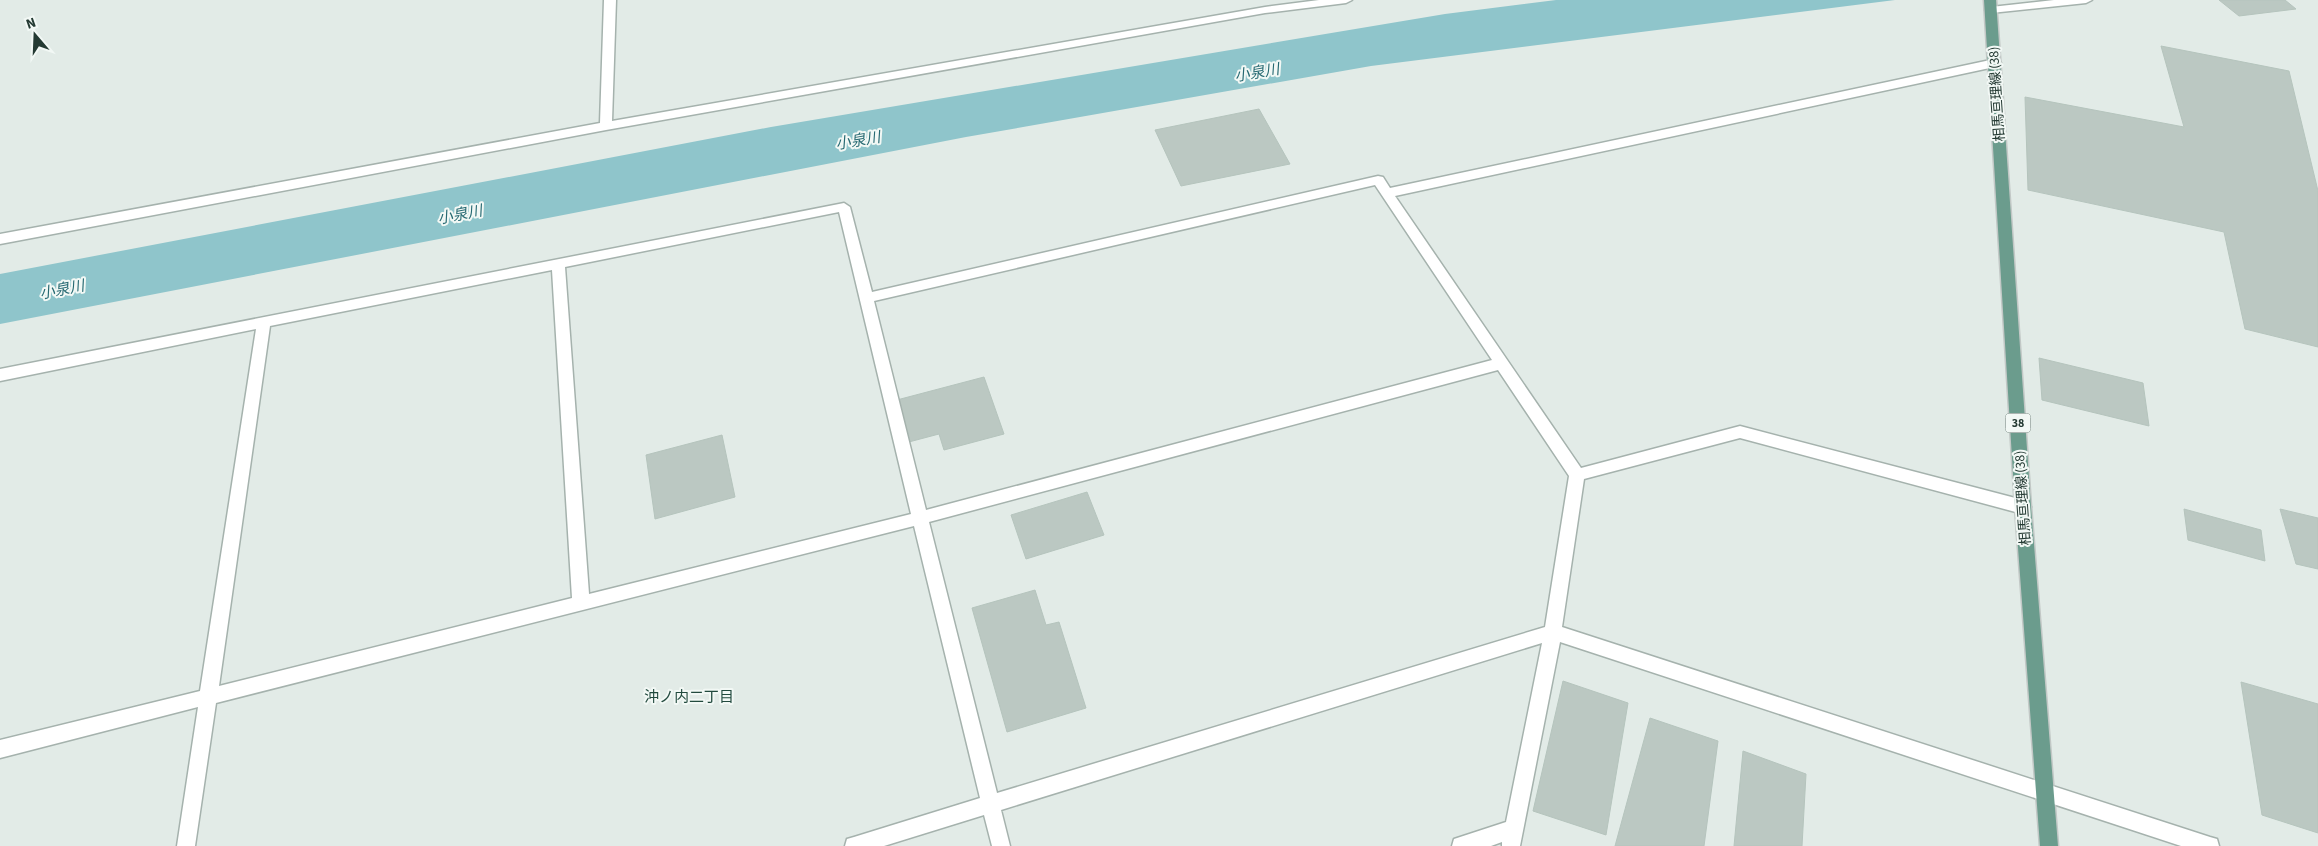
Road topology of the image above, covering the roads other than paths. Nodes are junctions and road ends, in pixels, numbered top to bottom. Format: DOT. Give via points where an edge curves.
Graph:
graph roads {
  1 [pos="610,0"];
  2 [pos="1346,0"];
  3 [pos="2086,0"];
  4 [pos="1991,3"];
  5 [pos="1995,63"];
  6 [pos="606,126"];
  7 [pos="1387,193"];
  8 [pos="0,238"];
  9 [pos="558,264"];
  10 [pos="866,298"];
  11 [pos="264,322"];
  12 [pos="1502,363"];
  13 [pos="0,375"];
  14 [pos="1577,475"];
  15 [pos="2023,507"];
  16 [pos="920,518"];
  17 [pos="581,603"];
  18 [pos="1552,632"];
  19 [pos="208,697"];
  20 [pos="0,749"];
  21 [pos="2045,792"];
  22 [pos="991,804"];
  23 [pos="1513,838"];
  24 [pos="186,846"];
  25 [pos="854,846"];
  26 [pos="1001,846"];
  27 [pos="1460,846"];
  28 [pos="2049,846"];
  29 [pos="2210,846"];
  1 -- 6 [label="street"];
  2 -- 6 [label="street" via="1265,10"];
  3 -- 4 [label="street"];
  4 -- 5 [label="main road, 相馬亘理線 (38) / 38"];
  5 -- 7 [label="street"];
  5 -- 15 [label="main road, 相馬亘理線 (38) / 38"];
  6 -- 8 [label="street"];
  7 -- 10 [label="street" via="1378,180"];
  7 -- 12 [label="street"];
  9 -- 10 [label="street" via="844,207"];
  9 -- 11 [label="street"];
  9 -- 17 [label="street"];
  10 -- 16 [label="street"];
  11 -- 13 [label="street"];
  11 -- 19 [label="street"];
  12 -- 14 [label="street"];
  12 -- 16 [label="street"];
  14 -- 15 [label="street" via="1740,432"];
  14 -- 18 [label="street"];
  15 -- 21 [label="main road, 相馬亘理線 (38) / 38"];
  16 -- 17 [label="street"];
  16 -- 22 [label="street"];
  17 -- 19 [label="street"];
  18 -- 21 [label="street"];
  18 -- 22 [label="street"];
  18 -- 23 [label="street"];
  19 -- 20 [label="street"];
  19 -- 24 [label="street"];
  21 -- 28 [label="main road, 相馬亘理線 (38) / 38"];
  21 -- 29 [label="street"];
  22 -- 25 [label="street"];
  22 -- 26 [label="street"];
  23 -- 27 [label="street"];
}
